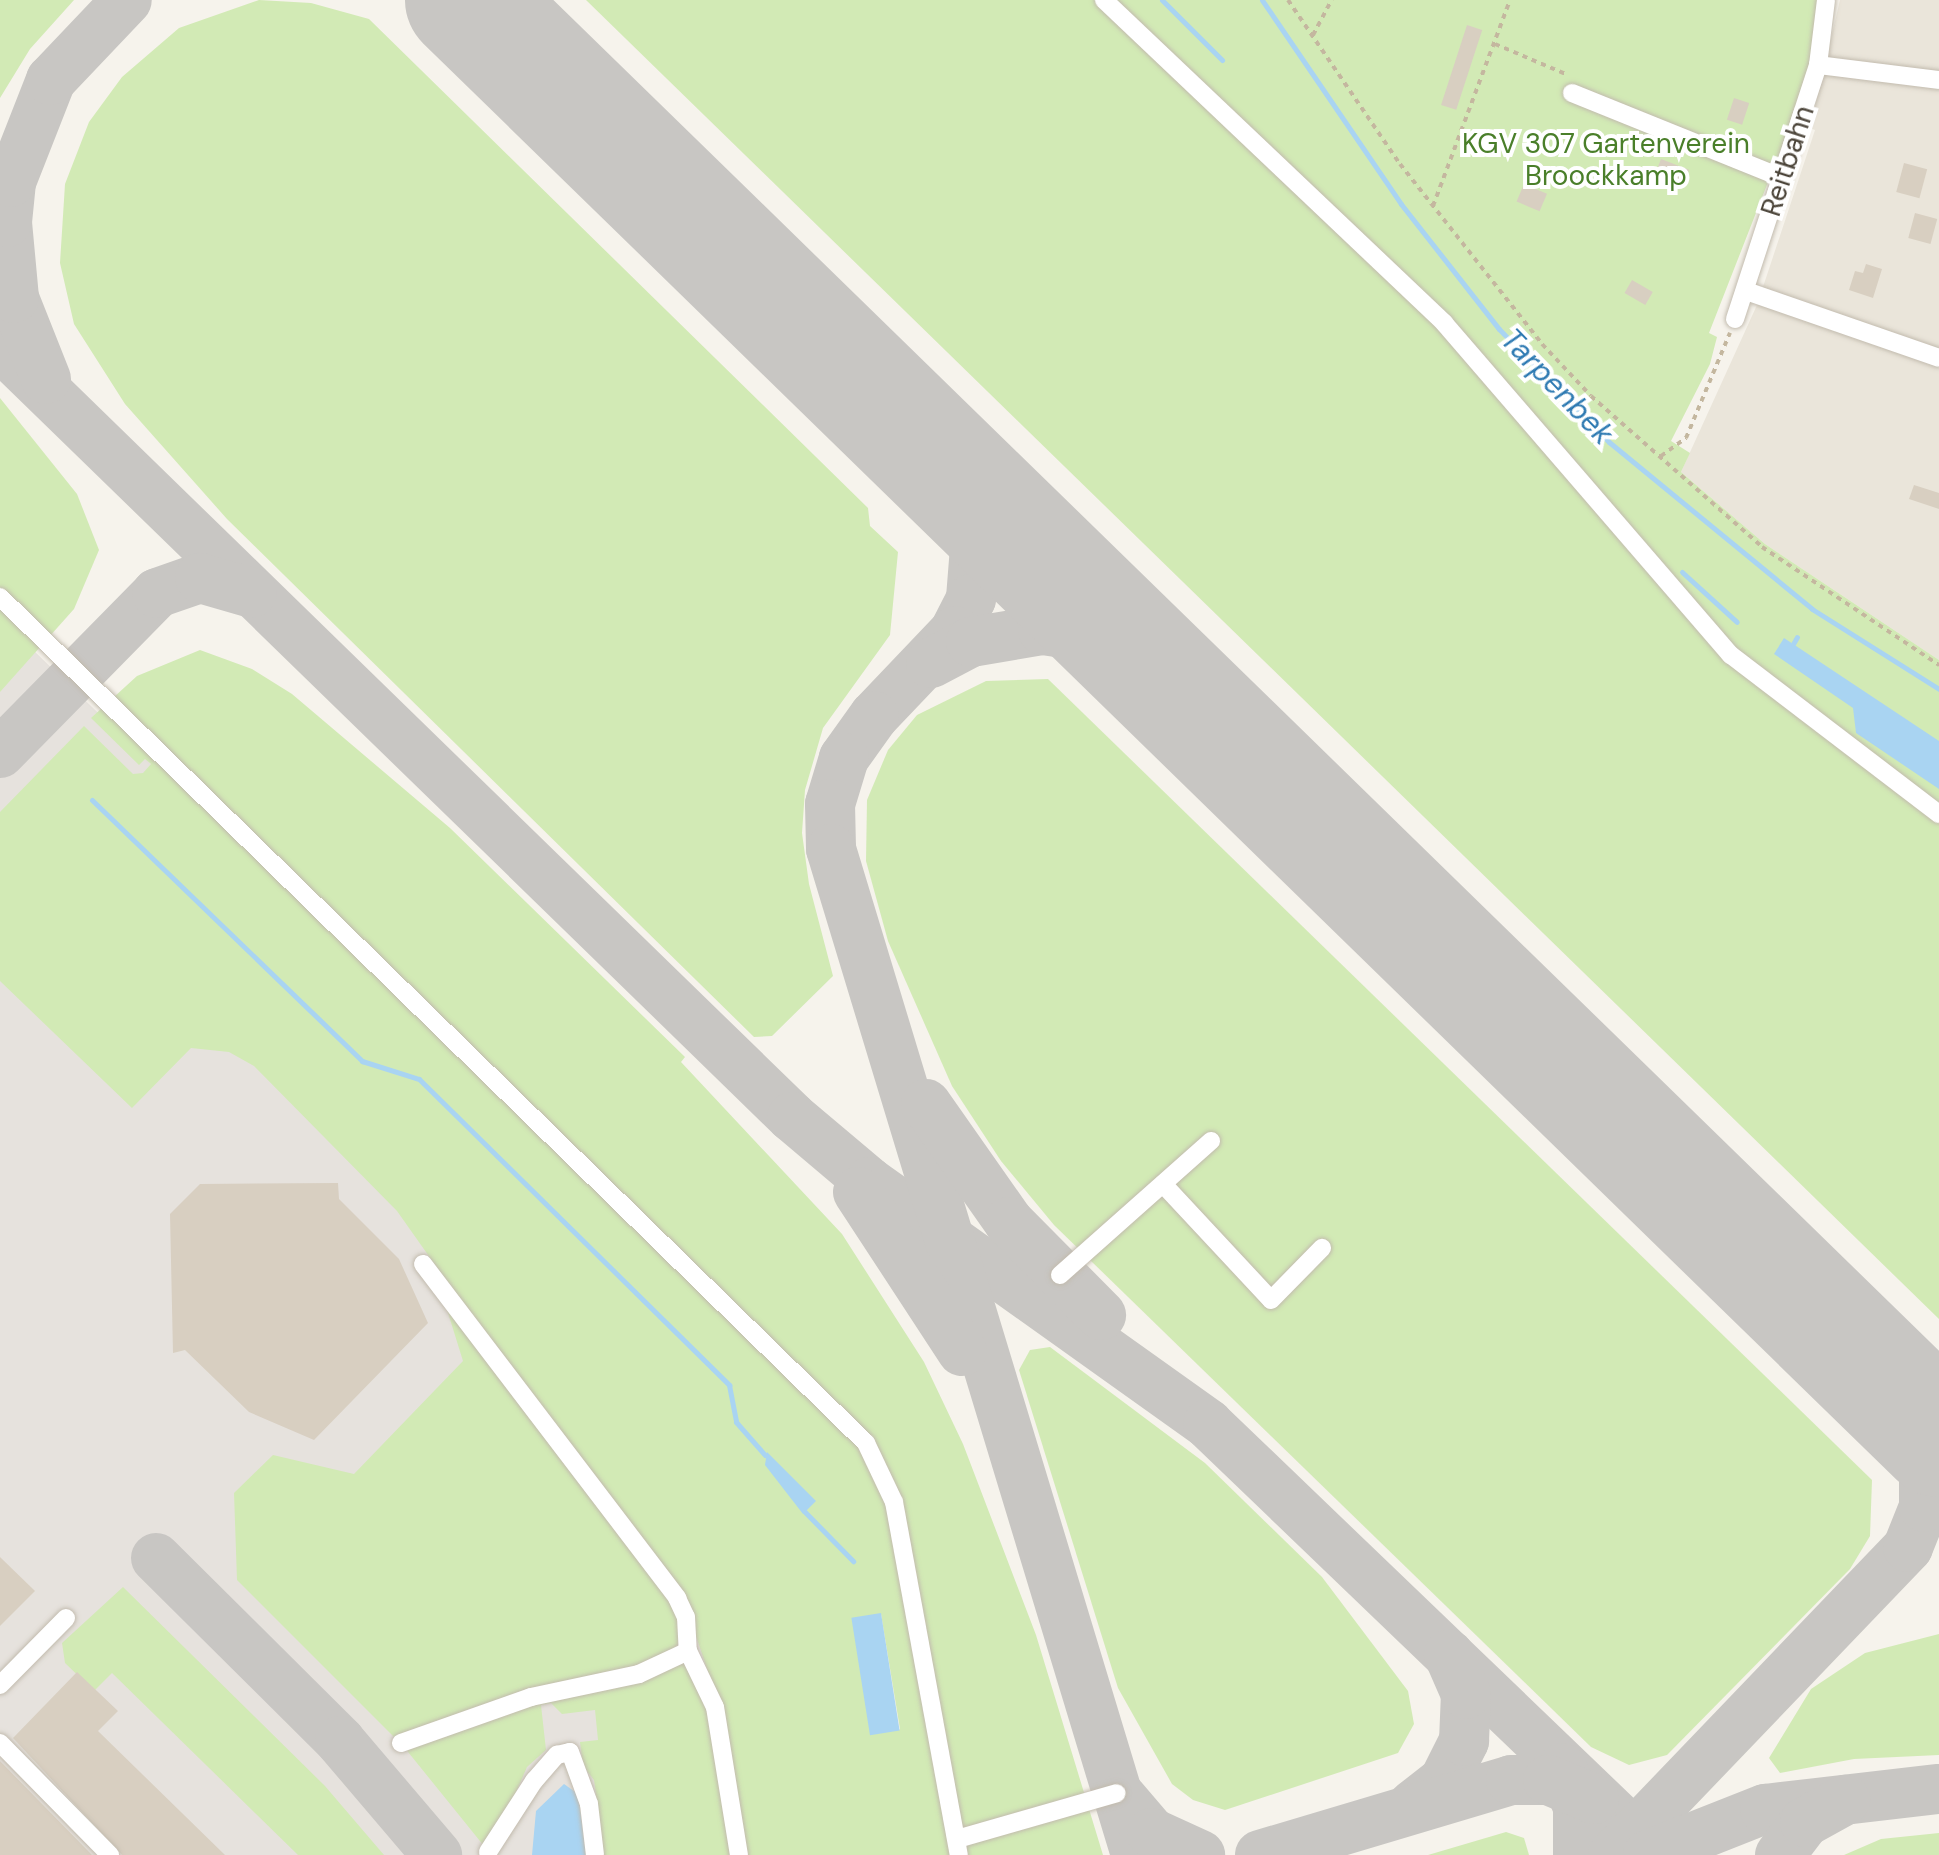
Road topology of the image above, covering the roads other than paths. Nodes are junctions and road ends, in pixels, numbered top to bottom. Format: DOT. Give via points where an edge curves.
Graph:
graph roads {
  1 [pos="1104,0"];
  2 [pos="1826,0"];
  3 [pos="1818,64"];
  4 [pos="1939,80"];
  5 [pos="1572,93"];
  6 [pos="1782,178"];
  7 [pos="1746,292"];
  8 [pos="1735,319"];
  9 [pos="1939,358"];
  10 [pos="0,598"];
  11 [pos="1939,814"];
  12 [pos="1210,1141"];
  13 [pos="1163,1184"];
  14 [pos="1322,1248"];
  15 [pos="424,1264"];
  16 [pos="1060,1275"];
  17 [pos="66,1618"];
  18 [pos="688,1651"];
  19 [pos="0,1685"];
  20 [pos="0,1743"];
  21 [pos="401,1743"];
  22 [pos="1117,1793"];
  23 [pos="958,1847"];
  24 [pos="488,1852"];
  25 [pos="110,1855"];
  26 [pos="595,1855"];
  27 [pos="739,1855"];
  1 -- 11 [label="street" via="1444,323 1731,655"];
  2 -- 3 [label="street, Reitbahn"];
  3 -- 4 [label="street"];
  3 -- 6 [label="street, Reitbahn"];
  5 -- 6 [label="street"];
  6 -- 7 [label="street, Reitbahn"];
  7 -- 8 [label="street, Reitbahn"];
  7 -- 9 [label="street"];
  10 -- 23 [label="street" via="866,1443 894,1502"];
  12 -- 13 [label="street"];
  13 -- 14 [label="street" via="1271,1300"];
  13 -- 16 [label="street"];
  15 -- 18 [label="street" via="677,1598"];
  17 -- 19 [label="street"];
  18 -- 21 [label="street" via="639,1674 530,1698"];
  18 -- 27 [label="street" via="715,1707"];
  20 -- 25 [label="street"];
  22 -- 23 [label="street"];
  24 -- 26 [label="street" via="534,1781 558,1754 570,1752 589,1804"];
}
